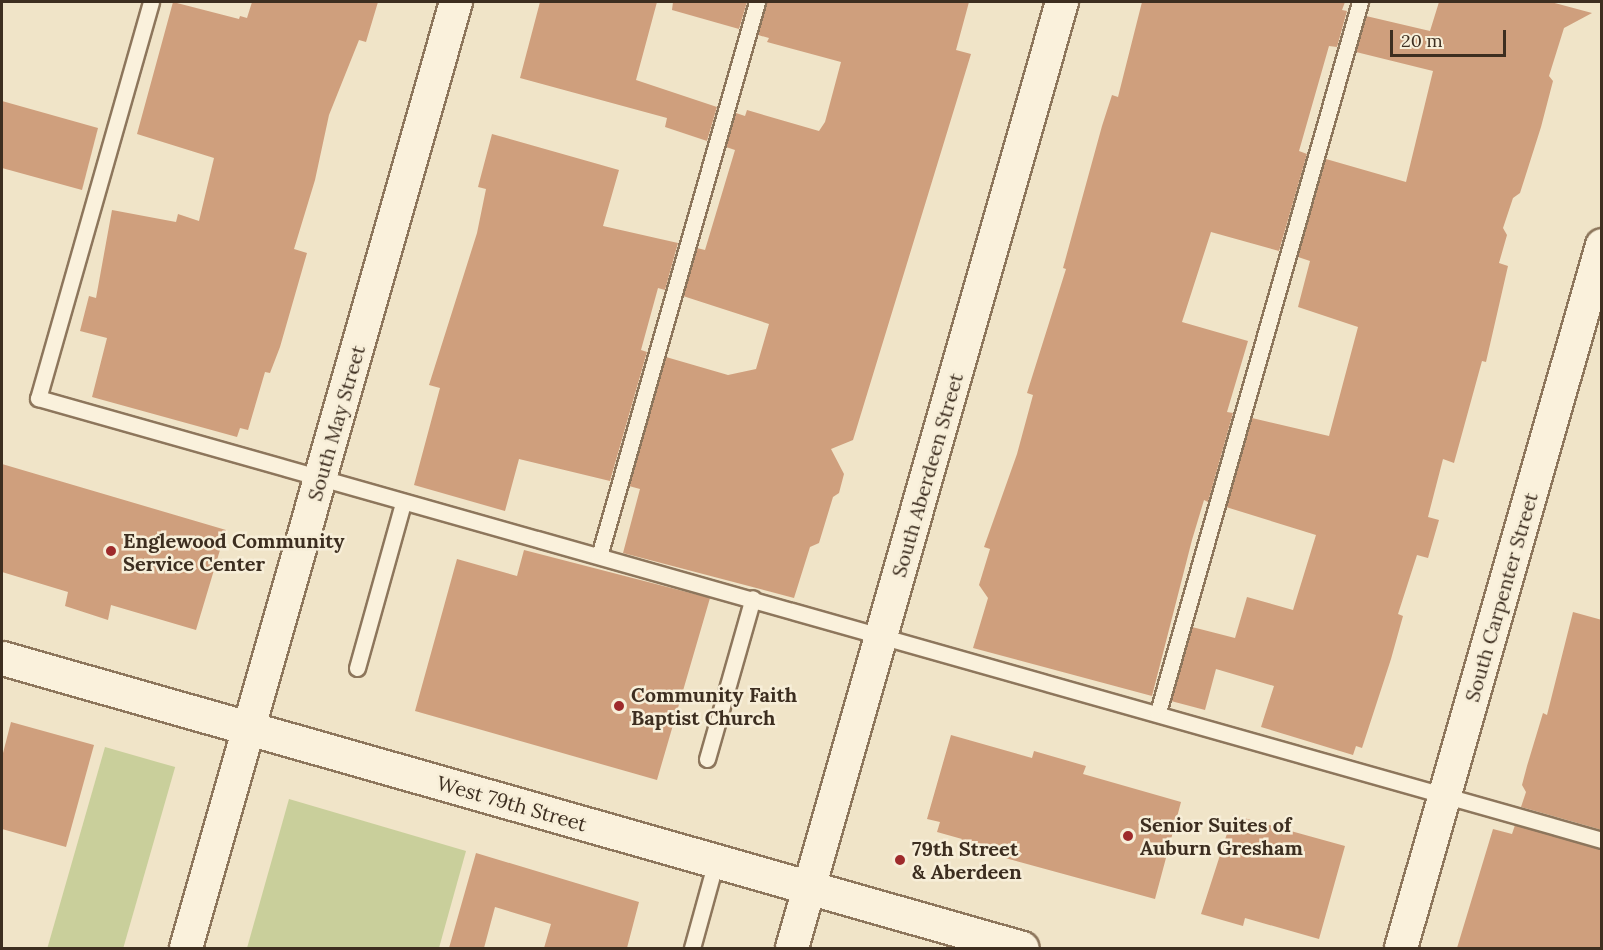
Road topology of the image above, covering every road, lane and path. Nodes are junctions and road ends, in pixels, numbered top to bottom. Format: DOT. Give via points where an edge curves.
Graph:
graph roads {
  1 [pos="151,2"];
  2 [pos="456,2"];
  3 [pos="757,2"];
  4 [pos="1062,2"];
  5 [pos="1360,2"];
  6 [pos="1602,245"];
  7 [pos="320,480"];
  8 [pos="403,504"];
  9 [pos="599,556"];
  10 [pos="753,598"];
  11 [pos="881,635"];
  12 [pos="2,658"];
  13 [pos="357,668"];
  14 [pos="1158,712"];
  15 [pos="249,728"];
  16 [pos="707,759"];
  17 [pos="1444,795"];
  18 [pos="1602,840"];
  19 [pos="716,861"];
  20 [pos="810,888"];
  21 [pos="186,948"];
  22 [pos="692,948"];
  23 [pos="792,948"];
  24 [pos="1022,948"];
  25 [pos="1401,948"];
  1 -- 7 [label="lane" via="38,398"];
  2 -- 7 [label="street, South May Street"];
  3 -- 9 [label="lane"];
  4 -- 11 [label="street, South Aberdeen Street"];
  5 -- 14 [label="lane"];
  6 -- 17 [label="street, South Carpenter Street"];
  7 -- 8 [label="lane"];
  7 -- 15 [label="street, South May Street"];
  8 -- 9 [label="lane"];
  8 -- 13 [label="lane"];
  9 -- 10 [label="lane"];
  10 -- 11 [label="lane"];
  10 -- 16 [label="lane"];
  11 -- 14 [label="lane"];
  11 -- 20 [label="street, South Aberdeen Street"];
  12 -- 15 [label="main road, West 79th Street"];
  14 -- 17 [label="lane"];
  15 -- 19 [label="main road, West 79th Street"];
  15 -- 21 [label="street, South May Street"];
  17 -- 18 [label="lane"];
  17 -- 25 [label="street, South Carpenter Street"];
  19 -- 20 [label="main road, West 79th Street"];
  19 -- 22 [label="lane"];
  20 -- 23 [label="street, South Aberdeen Street"];
  20 -- 24 [label="main road, West 79th Street"];
}
